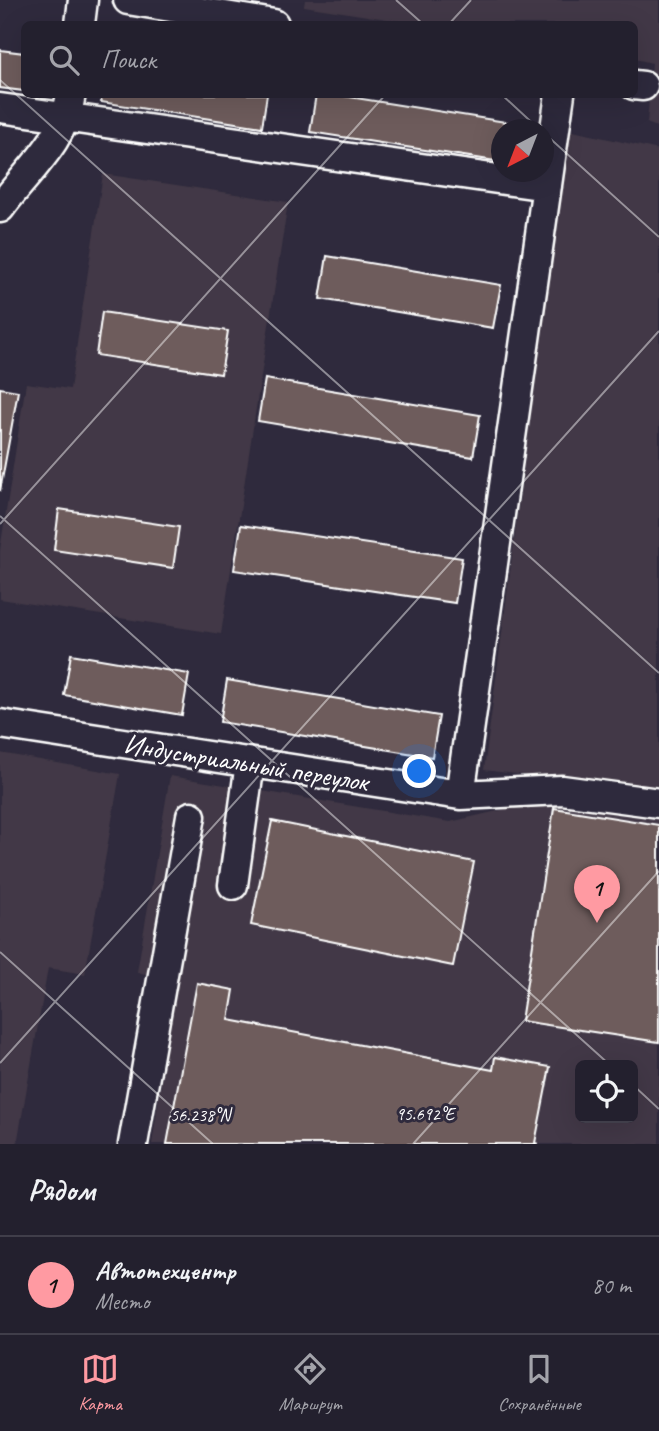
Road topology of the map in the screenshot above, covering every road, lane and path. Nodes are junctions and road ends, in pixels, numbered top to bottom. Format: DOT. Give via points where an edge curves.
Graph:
graph roads {
  1 [pos="83,0"];
  2 [pos="128,0"];
  3 [pos="80,21"];
  4 [pos="256,21"];
  5 [pos="559,98"];
  6 [pos="69,106"];
  7 [pos="0,108"];
  8 [pos="547,186"];
  9 [pos="0,208"];
  10 [pos="0,724"];
  11 [pos="250,763"];
  12 [pos="460,795"];
  13 [pos="659,803"];
  14 [pos="191,816"];
  15 [pos="233,885"];
  16 [pos="133,1144"];
  1 -- 3 [label="street"];
  2 -- 4 [label="street"];
  5 -- 8 [label="street"];
  6 -- 7 [label="street"];
  6 -- 8 [label="street"];
  6 -- 9 [label="street" via="59,135"];
  8 -- 12 [label="street"];
  10 -- 11 [label="street, Индустриальный переулок"];
  11 -- 12 [label="street, Индустриальный переулок"];
  11 -- 15 [label="street"];
  12 -- 13 [label="street, Индустриальный переулок" via="562,790"];
  14 -- 16 [label="street"];
}
